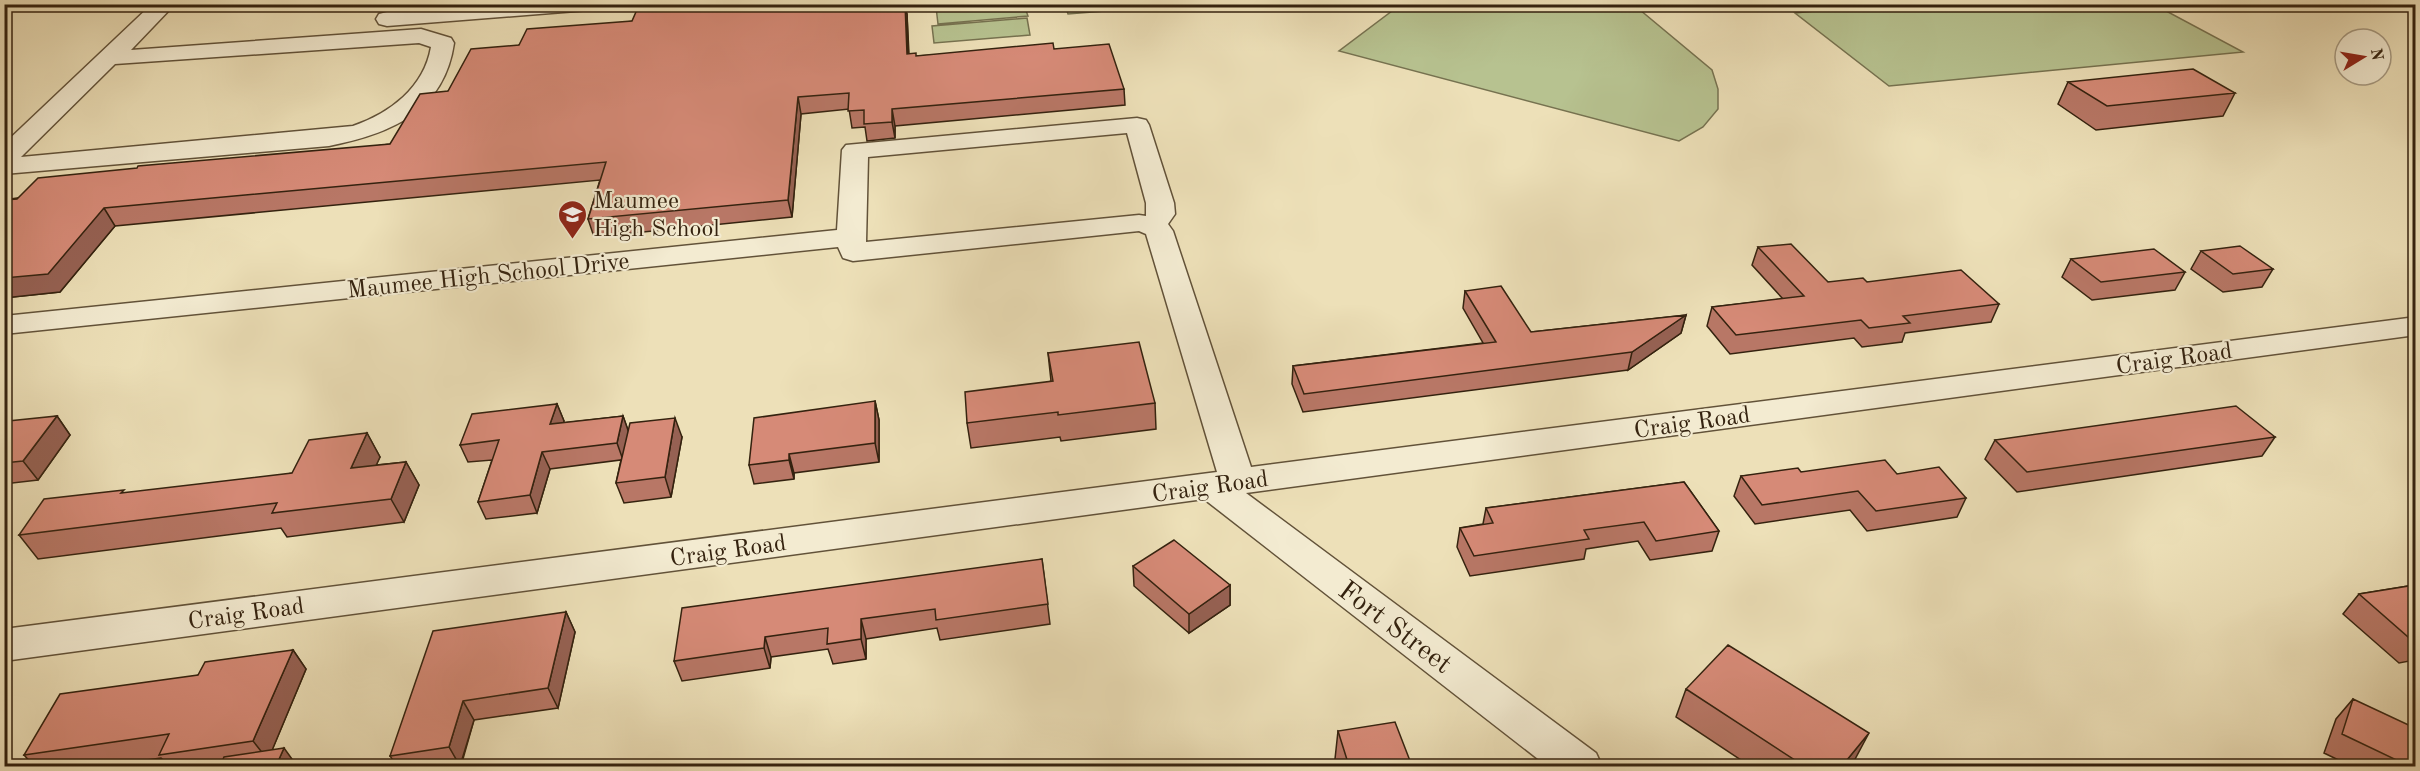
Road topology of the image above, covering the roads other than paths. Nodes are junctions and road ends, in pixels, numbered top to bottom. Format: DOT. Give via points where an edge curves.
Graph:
graph roads {
  1 [pos="165,4"];
  2 [pos="589,4"];
  3 [pos="505,10"];
  4 [pos="137,32"];
  5 [pos="421,36"];
  6 [pos="110,58"];
  7 [pos="4,159"];
  8 [pos="4,166"];
  9 [pos="1153,226"];
  10 [pos="851,237"];
  11 [pos="4,325"];
  12 [pos="2415,326"];
  13 [pos="1225,484"];
  14 [pos="4,645"];
  15 [pos="1580,766"];
  1 -- 4 [label="street"];
  2 -- 3 [label="street"];
  3 -- 4 [label="street"];
  3 -- 5 [label="street" via="494,29"];
  4 -- 6 [label="street"];
  5 -- 6 [label="street"];
  5 -- 8 [label="street" via="443,43 432,77 414,101 388,120 362,132"];
  6 -- 7 [label="street"];
  9 -- 10 [label="street" via="1122,224 853,252"];
  9 -- 10 [label="street" via="1161,214 1160,203 1137,125 855,150"];
  9 -- 13 [label="street" via="1159,231"];
  10 -- 11 [label="street, Maumee High School Drive"];
  12 -- 13 [label="street, Craig Road"];
  13 -- 14 [label="street, Craig Road"];
  13 -- 15 [label="street, Fort Street"];
}
